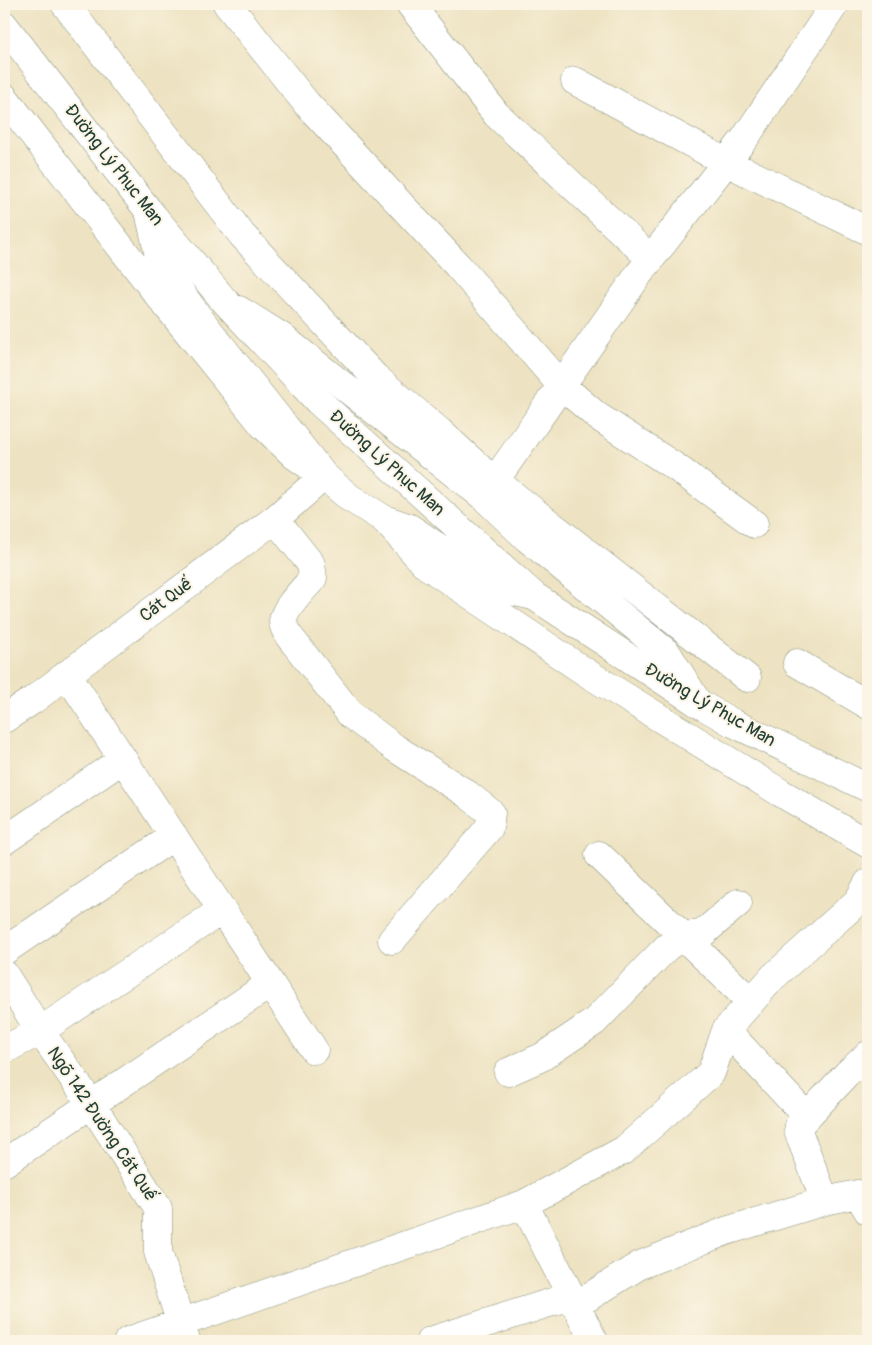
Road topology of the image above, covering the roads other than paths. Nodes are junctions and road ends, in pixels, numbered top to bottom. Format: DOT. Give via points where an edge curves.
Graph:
graph roads {
  1 [pos="65,4"];
  2 [pos="227,4"];
  3 [pos="410,4"];
  4 [pos="835,4"];
  5 [pos="4,24"];
  6 [pos="575,81"];
  7 [pos="4,97"];
  8 [pos="726,162"];
  9 [pos="148,210"];
  10 [pos="868,231"];
  11 [pos="651,259"];
  12 [pos="223,299"];
  13 [pos="561,385"];
  14 [pos="324,476"];
  15 [pos="490,489"];
  16 [pos="275,519"];
  17 [pos="384,519"];
  18 [pos="754,524"];
  19 [pos="534,596"];
  20 [pos="797,663"];
  21 [pos="67,674"];
  22 [pos="747,678"];
  23 [pos="698,703"];
  24 [pos="868,705"];
  25 [pos="4,719"];
  26 [pos="123,759"];
  27 [pos="868,788"];
  28 [pos="174,836"];
  29 [pos="4,841"];
  30 [pos="868,844"];
  31 [pos="599,855"];
  32 [pos="868,882"];
  33 [pos="738,903"];
  34 [pos="222,910"];
  35 [pos="683,936"];
  36 [pos="392,940"];
  37 [pos="4,951"];
  38 [pos="4,974"];
  39 [pos="270,984"];
  40 [pos="751,1002"];
  41 [pos="726,1030"];
  42 [pos="40,1032"];
  43 [pos="4,1050"];
  44 [pos="314,1050"];
  45 [pos="868,1055"];
  46 [pos="508,1072"];
  47 [pos="92,1105"];
  48 [pos="807,1117"];
  49 [pos="4,1163"];
  50 [pos="825,1201"];
  51 [pos="524,1204"];
  52 [pos="868,1211"];
  53 [pos="573,1300"];
  54 [pos="184,1332"];
  55 [pos="128,1341"];
  56 [pos="430,1341"];
  57 [pos="594,1341"];
  1 -- 15 [label="street" via="242,235 376,377 485,473"];
  2 -- 13 [label="street" via="307,104 458,266"];
  3 -- 11 [label="street" via="496,114"];
  4 -- 8 [label="street"];
  5 -- 9 [label="street, Đường Lý Phục Man"];
  6 -- 8 [label="street"];
  7 -- 14 [label="street" via="263,425 294,455"];
  8 -- 10 [label="street"];
  8 -- 11 [label="street"];
  9 -- 12 [label="street, Đường Lý Phục Man"];
  9 -- 14 [label="street" via="161,264 198,318"];
  11 -- 13 [label="street"];
  12 -- 15 [label="street" via="279,335"];
  12 -- 19 [label="street, Đường Lý Phục Man" via="318,401"];
  13 -- 15 [label="street"];
  13 -- 18 [label="street" via="597,416"];
  14 -- 16 [label="street, Cát Quế"];
  14 -- 17 [label="street" via="350,498"];
  15 -- 22 [label="street"];
  15 -- 23 [label="street" via="528,539 667,653"];
  16 -- 21 [label="street, Cát Quế"];
  16 -- 36 [label="street" via="311,564 313,578 283,619 289,636 351,715 491,813 490,828"];
  17 -- 19 [label="street" via="410,528 498,588"];
  17 -- 30 [label="street" via="426,565 442,576 587,673"];
  19 -- 23 [label="street, Đường Lý Phục Man"];
  20 -- 24 [label="street"];
  21 -- 25 [label="street, Cát Quế"];
  21 -- 26 [label="street"];
  23 -- 27 [label="street, Đường Lý Phục Man"];
  26 -- 28 [label="street"];
  26 -- 29 [label="street"];
  28 -- 34 [label="street"];
  28 -- 37 [label="street"];
  31 -- 35 [label="street"];
  32 -- 40 [label="street" via="858,901"];
  33 -- 35 [label="street" via="702,934"];
  34 -- 39 [label="street"];
  34 -- 42 [label="street"];
  35 -- 40 [label="street"];
  35 -- 46 [label="street" via="667,947 594,1022 542,1056"];
  38 -- 42 [label="street, Ngõ 142 Đường Cát Quế"];
  39 -- 44 [label="street"];
  39 -- 47 [label="street"];
  40 -- 41 [label="street"];
  41 -- 48 [label="street"];
  41 -- 51 [label="street" via="711,1072 624,1150"];
  42 -- 43 [label="street"];
  42 -- 47 [label="street, Ngõ 142 Đường Cát Quế"];
  45 -- 48 [label="street"];
  47 -- 49 [label="street"];
  47 -- 54 [label="street, Ngõ 142 Đường Cát Quế" via="158,1208 158,1252"];
  48 -- 50 [label="street" via="798,1131"];
  50 -- 52 [label="street" via="858,1194"];
  50 -- 53 [label="street" via="726,1231 640,1265"];
  51 -- 53 [label="street"];
  51 -- 54 [label="street"];
  53 -- 56 [label="street"];
  53 -- 57 [label="street"];
  54 -- 55 [label="street"];
}
